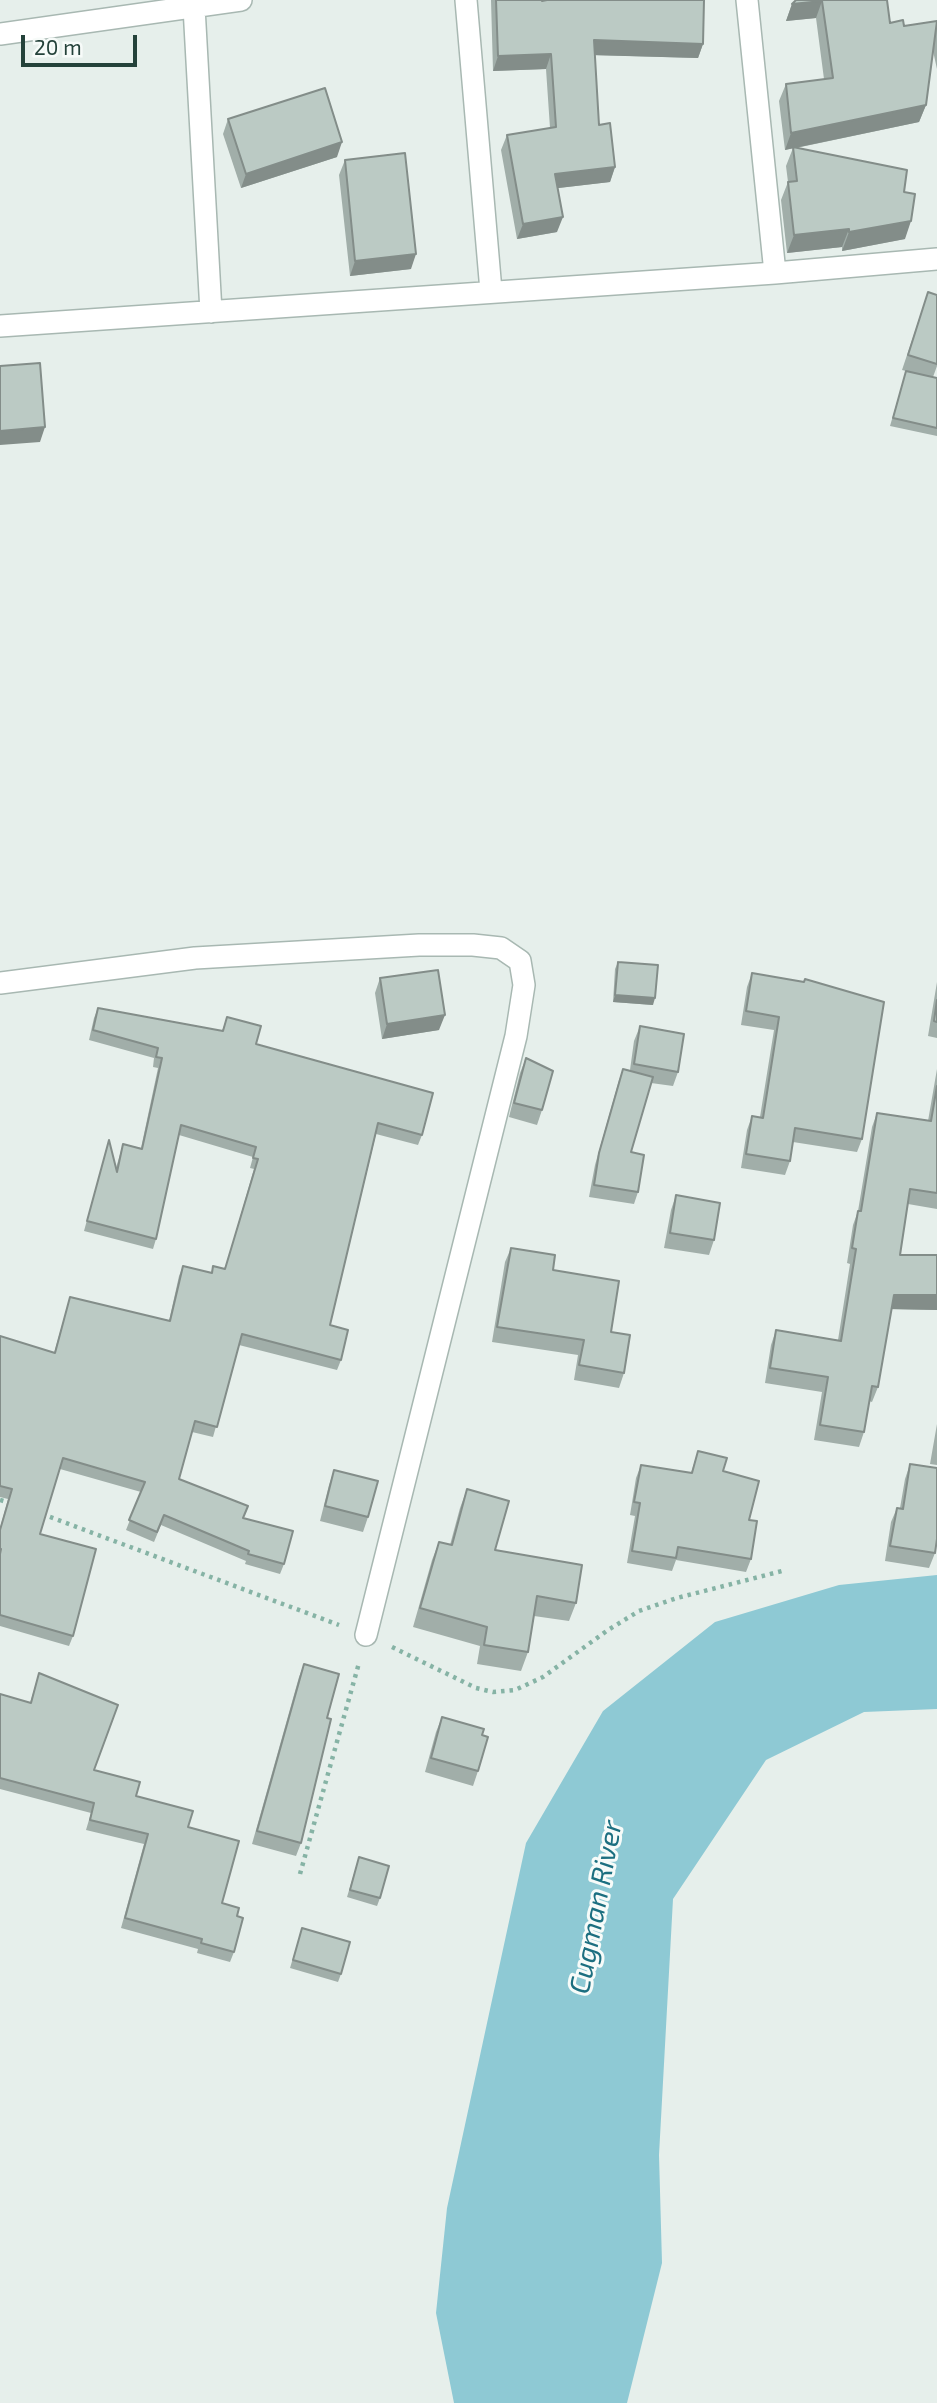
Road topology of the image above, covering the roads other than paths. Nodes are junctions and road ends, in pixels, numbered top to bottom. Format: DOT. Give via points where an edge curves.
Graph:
graph roads {
  1 [pos="241,0"];
  2 [pos="466,0"];
  3 [pos="747,0"];
  4 [pos="194,7"];
  5 [pos="0,34"];
  6 [pos="937,259"];
  7 [pos="775,273"];
  8 [pos="491,291"];
  9 [pos="212,312"];
  10 [pos="0,326"];
  11 [pos="0,983"];
  12 [pos="366,1635"];
  1 -- 4 [label="street"];
  2 -- 8 [label="street"];
  3 -- 7 [label="street"];
  4 -- 5 [label="street"];
  4 -- 9 [label="street"];
  6 -- 7 [label="street"];
  7 -- 8 [label="street"];
  8 -- 9 [label="street"];
  9 -- 10 [label="street"];
  11 -- 12 [label="street" via="195,958 419,945 502,948 520,961 524,985 516,1037"];
}
